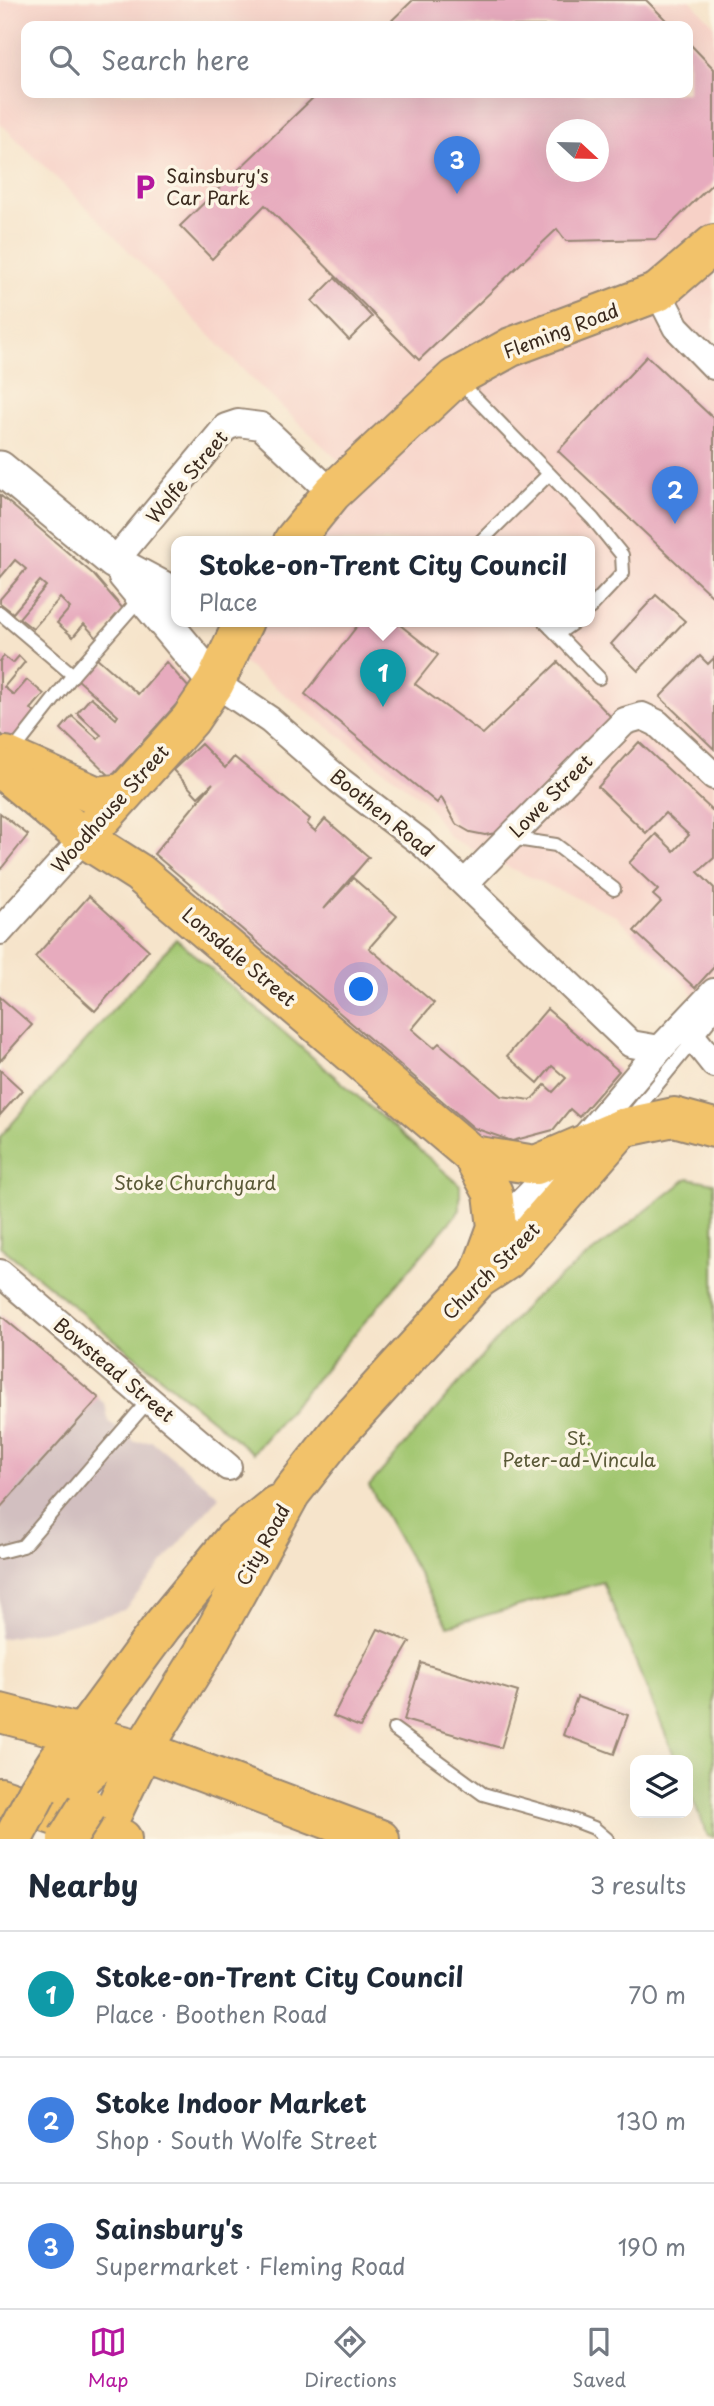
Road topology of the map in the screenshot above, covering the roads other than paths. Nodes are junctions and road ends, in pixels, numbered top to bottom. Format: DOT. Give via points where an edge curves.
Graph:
graph roads {
  1 [pos="714,244"];
  2 [pos="658,292"];
  3 [pos="714,366"];
  4 [pos="455,378"];
  5 [pos="0,468"];
  6 [pos="549,474"];
  7 [pos="332,493"];
  8 [pos="297,536"];
  9 [pos="486,536"];
  10 [pos="114,562"];
  11 [pos="171,592"];
  12 [pos="142,596"];
  13 [pos="595,603"];
  14 [pos="0,613"];
  15 [pos="241,627"];
  16 [pos="551,627"];
  17 [pos="73,675"];
  18 [pos="599,678"];
  19 [pos="215,683"];
  20 [pos="3,759"];
  21 [pos="714,776"];
  22 [pos="124,793"];
  23 [pos="84,838"];
  24 [pos="509,838"];
  25 [pos="139,873"];
  26 [pos="465,883"];
  27 [pos="614,889"];
  28 [pos="2,925"];
  29 [pos="714,992"];
  30 [pos="714,1015"];
  31 [pos="689,1031"];
  32 [pos="660,1049"];
  33 [pos="714,1064"];
  34 [pos="622,1128"];
  35 [pos="714,1128"];
  36 [pos="576,1148"];
  37 [pos="472,1155"];
  38 [pos="497,1227"];
  39 [pos="0,1273"];
  40 [pos="478,1279"];
  41 [pos="149,1400"];
  42 [pos="228,1467"];
  43 [pos="291,1493"];
  44 [pos="0,1552"];
  45 [pos="0,1713"];
  46 [pos="394,1729"];
  47 [pos="81,1736"];
  48 [pos="136,1763"];
  49 [pos="0,1797"];
  50 [pos="87,1815"];
  51 [pos="0,1836"];
  52 [pos="7,1839"];
  53 [pos="13,1839"];
  54 [pos="38,1839"];
  55 [pos="67,1839"];
  56 [pos="380,1839"];
  57 [pos="607,1839"];
  1 -- 2 [label="main road, Fleming Road"];
  2 -- 3 [label="street" via="676,327"];
  2 -- 4 [label="main road, Fleming Road" via="511,347"];
  4 -- 6 [label="lane"];
  4 -- 7 [label="main road, Fleming Road"];
  5 -- 10 [label="street, Boothen Road"];
  6 -- 9 [label="lane"];
  6 -- 13 [label="lane" via="622,555 623,573"];
  7 -- 8 [label="main road, Fleming Road"];
  7 -- 10 [label="street, Wolfe Street" via="261,426 238,423 226,427"];
  10 -- 11 [label="street, Boothen Road"];
  10 -- 12 [label="street, Boothen Road"];
  12 -- 17 [label="lane"];
  12 -- 19 [label="street, Boothen Road"];
  14 -- 17 [label="lane"];
  15 -- 19 [label="main road"];
  16 -- 18 [label="lane"];
  17 -- 20 [label="lane"];
  19 -- 22 [label="main road, Woodhouse Street" via="190,720"];
  19 -- 26 [label="street, Boothen Road" via="270,720"];
  20 -- 22 [label="main road" via="97,796"];
  20 -- 23 [label="main road, Lonsdale Street"];
  21 -- 24 [label="street, Lowe Street" via="657,723 642,716 625,721"];
  22 -- 23 [label="main road, Woodhouse Street"];
  22 -- 25 [label="main road" via="113,825"];
  23 -- 25 [label="main road, Lonsdale Street"];
  23 -- 28 [label="street, Woodhouse Street"];
  24 -- 26 [label="street, Lowe Street"];
  24 -- 27 [label="lane" via="556,845"];
  25 -- 37 [label="main road, Lonsdale Street"];
  26 -- 32 [label="street, Boothen Road" via="631,1044"];
  29 -- 31 [label="street, Church Street"];
  30 -- 31 [label="lane, Church Street"];
  31 -- 32 [label="street, Church Street"];
  31 -- 33 [label="street"];
  31 -- 34 [label="lane, Church Street"];
  32 -- 36 [label="street, Church Street"];
  34 -- 35 [label="main road" via="674,1117"];
  34 -- 36 [label="main road"];
  34 -- 40 [label="main road, Church Street" via="507,1260"];
  36 -- 37 [label="main road" via="536,1165"];
  36 -- 38 [label="street, Church Street"];
  37 -- 38 [label="main road, Lonsdale Street" via="493,1193"];
  38 -- 40 [label="main road, Lonsdale Street"];
  39 -- 41 [label="street, Bowstead Street"];
  40 -- 43 [label="main road, Church Street" via="338,1433"];
  41 -- 42 [label="street, Bowstead Street"];
  41 -- 44 [label="lane" via="23,1546"];
  43 -- 47 [label="main road, City Road" via="234,1539"];
  43 -- 48 [label="main road, City Road"];
  45 -- 47 [label="main road"];
  46 -- 57 [label="lane" via="483,1794 568,1818 594,1828"];
  47 -- 48 [label="main road"];
  47 -- 50 [label="main road, City Road" via="58,1760"];
  48 -- 50 [label="main road, City Road"];
  48 -- 56 [label="main road"];
  49 -- 50 [label="main road"];
  50 -- 53 [label="main road, City Road, bridge"];
  50 -- 54 [label="main road"];
  50 -- 55 [label="main road, bridge"];
  51 -- 52 [label="main road"];
}
